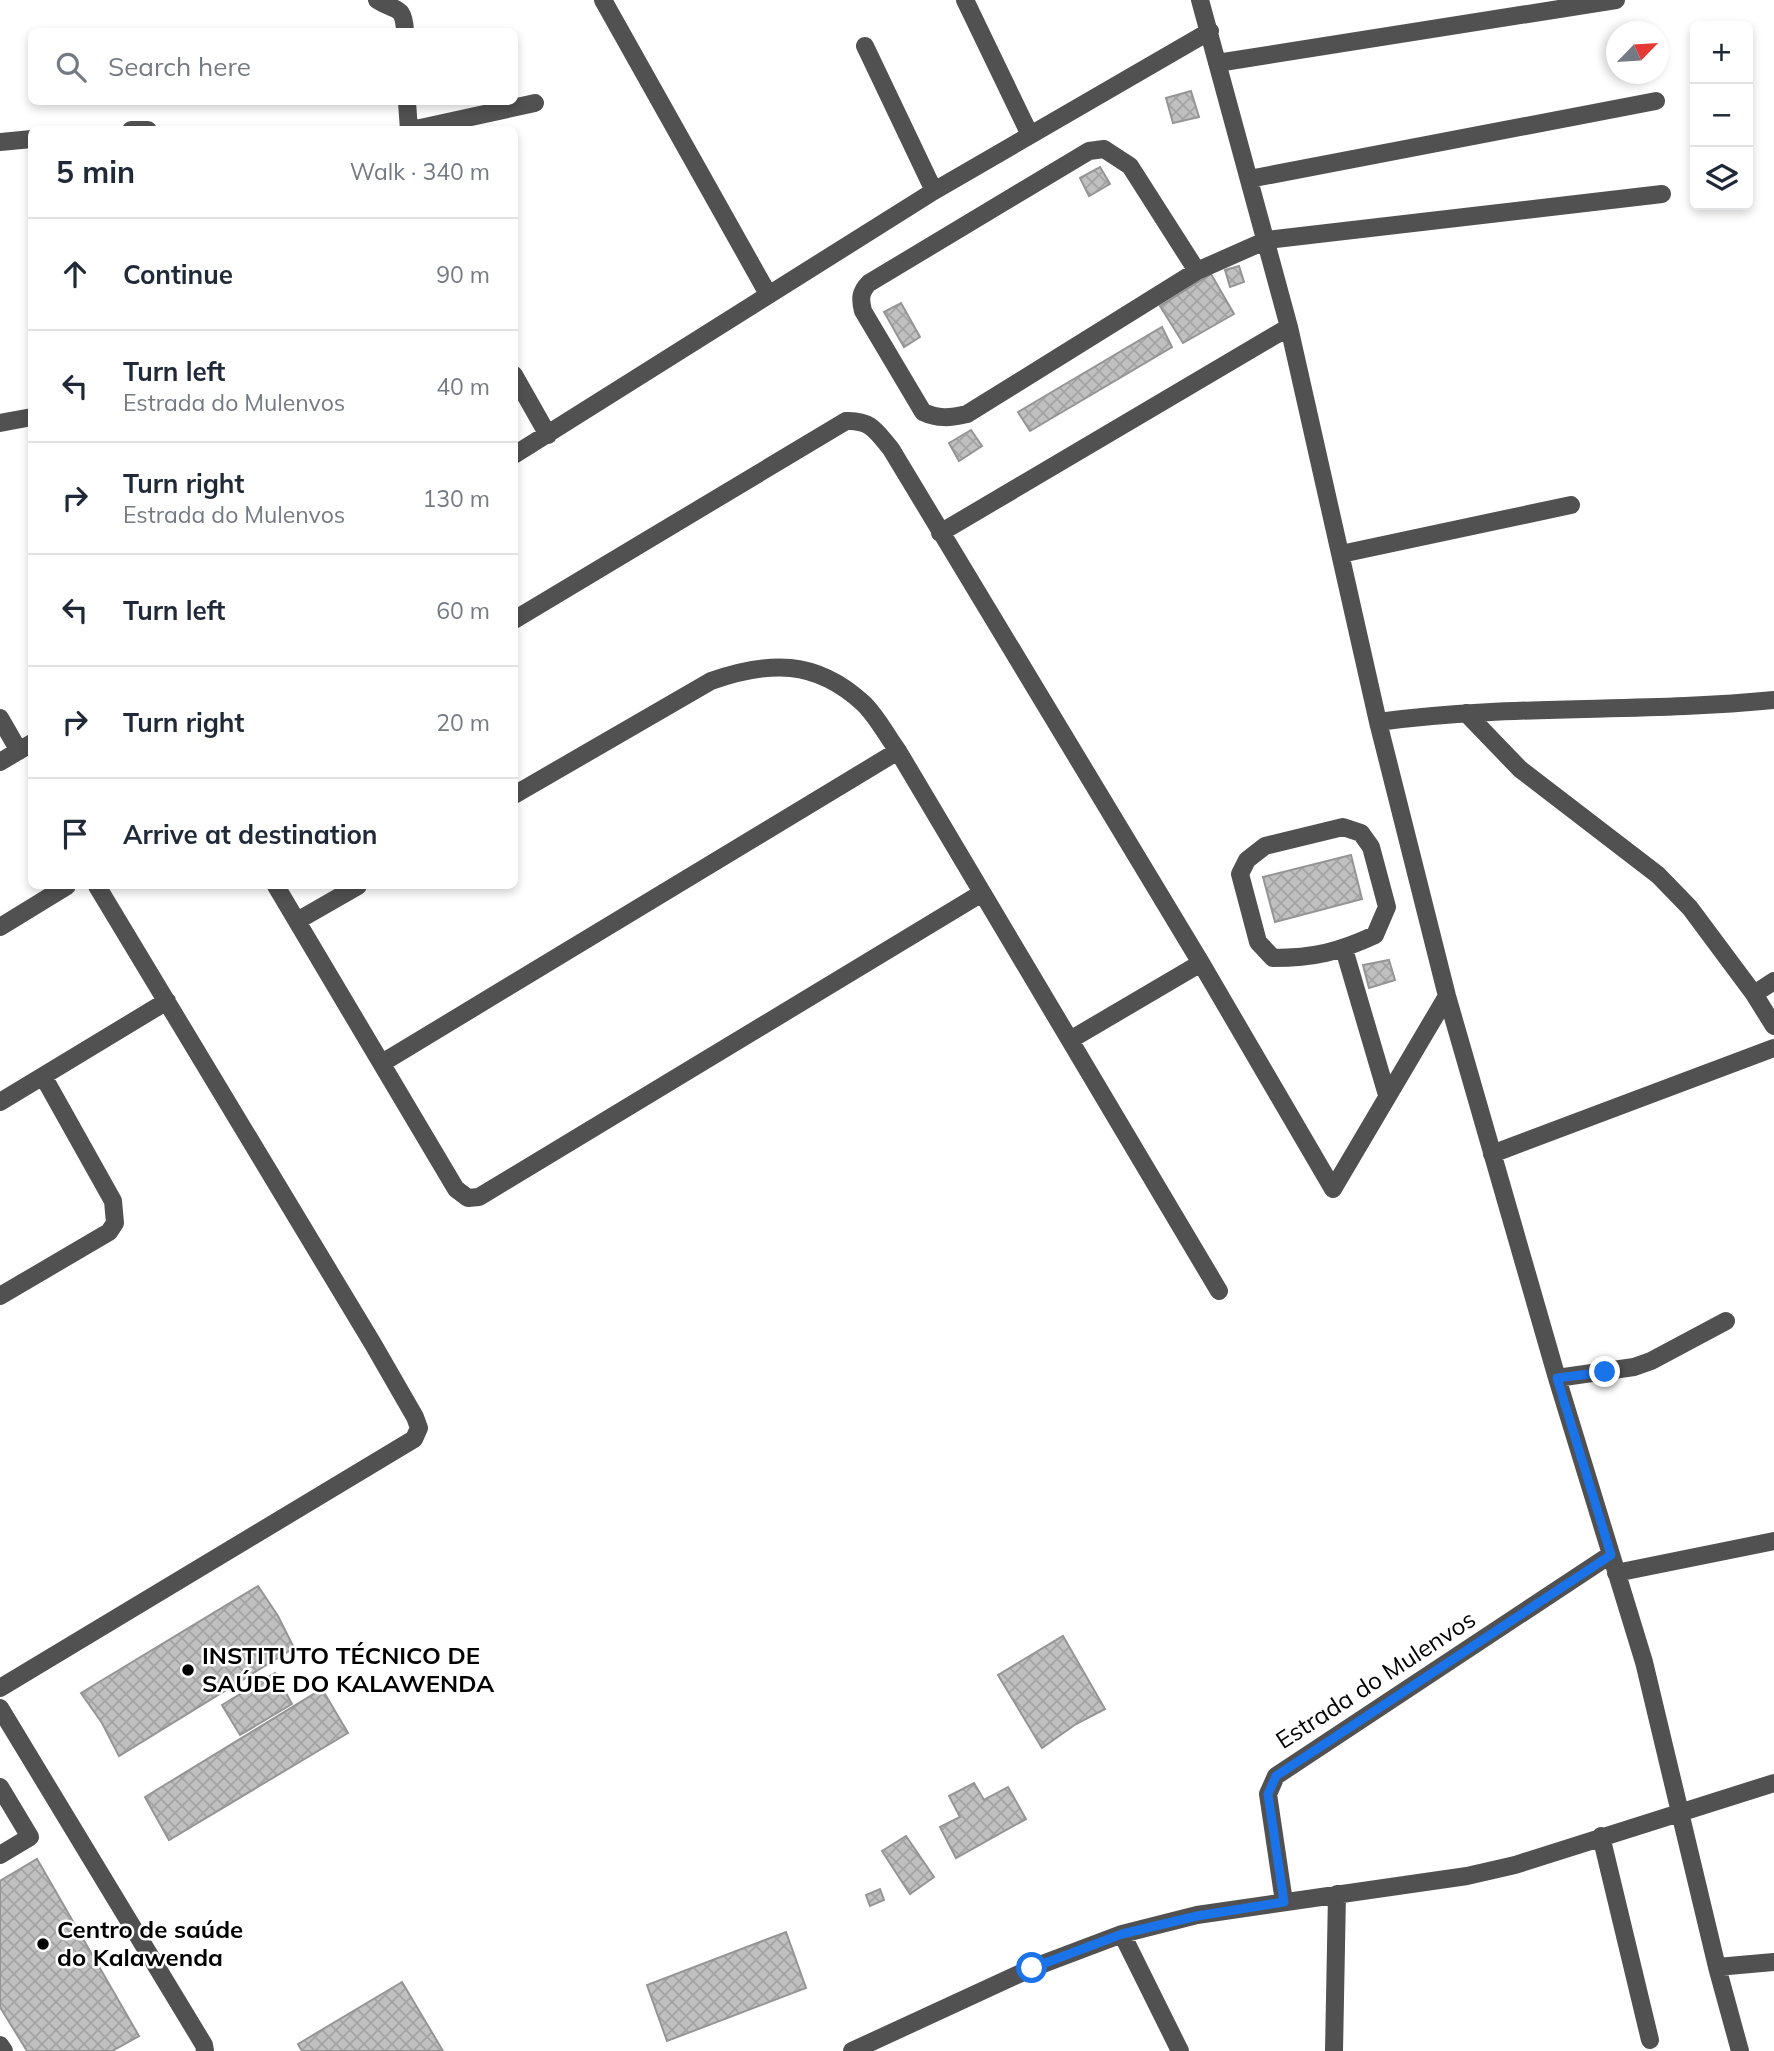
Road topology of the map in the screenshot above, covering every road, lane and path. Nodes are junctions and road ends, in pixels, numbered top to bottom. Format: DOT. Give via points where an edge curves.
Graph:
graph roads {
  1 [pos="377,0"];
  2 [pos="603,0"];
  3 [pos="965,0"];
  4 [pos="1200,0"];
  5 [pos="1616,0"];
  6 [pos="404,28"];
  7 [pos="1210,31"];
  8 [pos="865,46"];
  9 [pos="1217,63"];
  10 [pos="1656,101"];
  11 [pos="535,103"];
  12 [pos="407,105"];
  13 [pos="410,126"];
  14 [pos="429,126"];
  15 [pos="1030,135"];
  16 [pos="28,139"];
  17 [pos="0,142"];
  18 [pos="1249,179"];
  19 [pos="934,191"];
  20 [pos="1662,194"];
  21 [pos="1267,240"];
  22 [pos="1197,271"];
  23 [pos="768,295"];
  24 [pos="1289,327"];
  25 [pos="518,381"];
  26 [pos="28,418"];
  27 [pos="0,423"];
  28 [pos="548,435"];
  29 [pos="518,453"];
  30 [pos="1571,505"];
  31 [pos="940,533"];
  32 [pos="1341,554"];
  33 [pos="518,618"];
  34 [pos="1774,700"];
  35 [pos="1466,713"];
  36 [pos="0,718"];
  37 [pos="1378,722"];
  38 [pos="25,747"];
  39 [pos="898,751"];
  40 [pos="0,762"];
  41 [pos="518,793"];
  42 [pos="63,889"];
  43 [pos="99,889"];
  44 [pos="278,889"];
  45 [pos="353,889"];
  46 [pos="982,894"];
  47 [pos="297,921"];
  48 [pos="0,927"];
  49 [pos="1344,949"];
  50 [pos="1201,963"];
  51 [pos="1774,981"];
  52 [pos="1754,994"];
  53 [pos="1447,996"];
  54 [pos="167,1001"];
  55 [pos="1774,1026"];
  56 [pos="1070,1040"];
  57 [pos="1774,1048"];
  58 [pos="382,1063"];
  59 [pos="43,1076"];
  60 [pos="1387,1095"];
  61 [pos="0,1102"];
  62 [pos="1492,1154"];
  63 [pos="1219,1291"];
  64 [pos="0,1296"];
  65 [pos="1726,1321"];
  66 [pos="1557,1378"];
  67 [pos="1774,1541"];
  68 [pos="1611,1555"];
  69 [pos="1616,1573"];
  70 [pos="0,1688"];
  71 [pos="0,1708"];
  72 [pos="1774,1783"];
  73 [pos="0,1787"];
  74 [pos="5,1808"];
  75 [pos="1679,1813"];
  76 [pos="1601,1836"];
  77 [pos="0,1855"];
  78 [pos="1337,1894"];
  79 [pos="1284,1902"];
  80 [pos="1122,1934"];
  81 [pos="1774,1962"];
  82 [pos="1717,1967"];
  83 [pos="1650,2040"];
  84 [pos="0,2045"];
  85 [pos="4,2051"];
  86 [pos="205,2051"];
  87 [pos="852,2051"];
  88 [pos="1180,2051"];
  89 [pos="1334,2051"];
  90 [pos="1740,2051"];
  1 -- 6 [label="street" via="395,6"];
  2 -- 23 [label="street"];
  3 -- 15 [label="street"];
  4 -- 7 [label="street"];
  5 -- 9 [label="street"];
  7 -- 9 [label="street"];
  7 -- 15 [label="street"];
  8 -- 19 [label="street"];
  9 -- 18 [label="street"];
  10 -- 18 [label="street"];
  11 -- 14 [label="street"];
  12 -- 13 [label="street"];
  15 -- 19 [label="street"];
  16 -- 17 [label="street"];
  18 -- 21 [label="street"];
  19 -- 23 [label="street"];
  20 -- 21 [label="street"];
  21 -- 22 [label="street"];
  21 -- 24 [label="street"];
  22 -- 22 [label="street" via="1130,166 1104,149 1089,151 869,283 860,302 923,412 935,418 953,417 967,414"];
  23 -- 28 [label="street"];
  24 -- 31 [label="street"];
  24 -- 32 [label="street"];
  25 -- 28 [label="street"];
  26 -- 27 [label="street"];
  28 -- 29 [label="street"];
  30 -- 32 [label="street"];
  31 -- 33 [label="street" via="874,428 861,420 846,421"];
  31 -- 50 [label="street"];
  32 -- 37 [label="street"];
  34 -- 35 [label="street" via="1717,706"];
  35 -- 37 [label="street"];
  35 -- 52 [label="street" via="1520,769 1658,874 1690,908"];
  36 -- 38 [label="street"];
  37 -- 53 [label="street"];
  38 -- 40 [label="street"];
  39 -- 41 [label="street" via="864,704 837,684 806,670 772,666 711,681"];
  39 -- 46 [label="street"];
  39 -- 58 [label="street"];
  42 -- 48 [label="street"];
  43 -- 54 [label="street"];
  44 -- 47 [label="street"];
  45 -- 47 [label="street"];
  46 -- 56 [label="street"];
  46 -- 58 [label="street" via="479,1197 468,1198 456,1189"];
  47 -- 58 [label="street"];
  49 -- 49 [label="street" via="1375,935 1387,907 1371,847 1361,833 1343,827 1265,846 1247,859 1240,874 1258,942 1273,958"];
  49 -- 60 [label="street"];
  50 -- 56 [label="street"];
  50 -- 60 [label="street" via="1332,1189"];
  51 -- 52 [label="street"];
  52 -- 55 [label="street"];
  53 -- 60 [label="street"];
  53 -- 62 [label="street"];
  54 -- 59 [label="street"];
  54 -- 70 [label="street" via="419,1428 414,1439"];
  56 -- 63 [label="street"];
  57 -- 62 [label="street"];
  59 -- 61 [label="street"];
  59 -- 64 [label="street" via="113,1201 116,1223 109,1232"];
  62 -- 66 [label="street"];
  65 -- 66 [label="street" via="1634,1367"];
  66 -- 68 [label="street"];
  67 -- 69 [label="street"];
  68 -- 69 [label="street"];
  68 -- 79 [label="street, Estrada do Mulenvos" via="1276,1776 1268,1794"];
  69 -- 75 [label="street" via="1644,1662"];
  71 -- 86 [label="street"];
  72 -- 75 [label="street"];
  73 -- 74 [label="street"];
  74 -- 77 [label="street" via="30,1837"];
  75 -- 76 [label="street"];
  75 -- 82 [label="street"];
  76 -- 78 [label="street" via="1466,1876"];
  76 -- 83 [label="street"];
  78 -- 79 [label="street"];
  78 -- 89 [label="street"];
  79 -- 80 [label="street"];
  80 -- 87 [label="street" via="1032,1968"];
  80 -- 88 [label="street"];
  81 -- 82 [label="street"];
  82 -- 90 [label="street"];
  84 -- 85 [label="street"];
}
